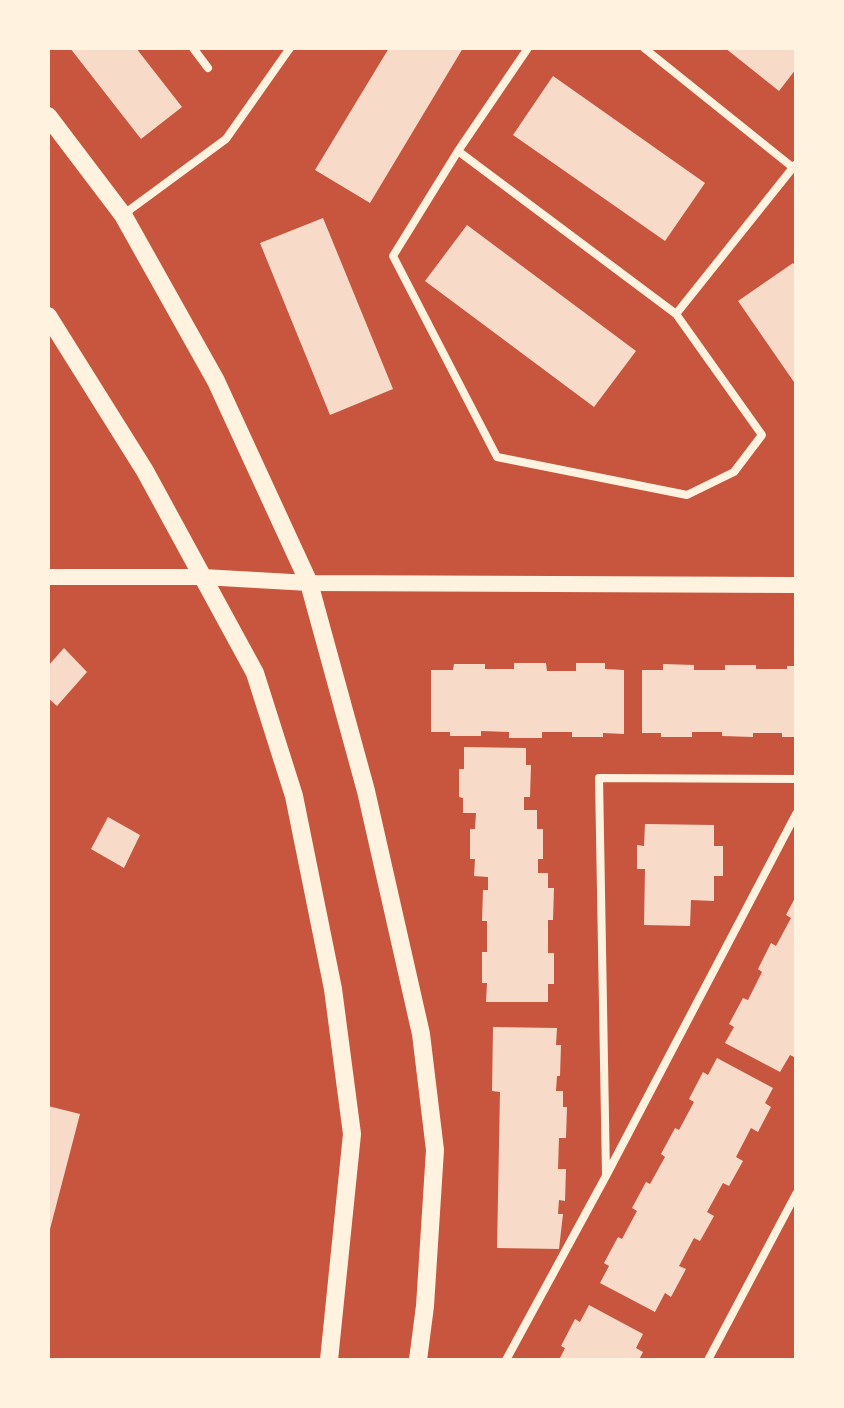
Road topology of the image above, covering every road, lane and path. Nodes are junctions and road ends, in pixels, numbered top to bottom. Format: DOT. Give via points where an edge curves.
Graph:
graph roads {
  1 [pos="193,48"];
  2 [pos="290,48"];
  3 [pos="528,48"];
  4 [pos="644,48"];
  5 [pos="208,68"];
  6 [pos="48,116"];
  7 [pos="458,151"];
  8 [pos="795,167"];
  9 [pos="123,215"];
  10 [pos="676,314"];
  11 [pos="48,316"];
  12 [pos="48,577"];
  13 [pos="203,577"];
  14 [pos="309,583"];
  15 [pos="796,585"];
  16 [pos="796,779"];
  17 [pos="796,814"];
  18 [pos="606,1176"];
  19 [pos="796,1194"];
  20 [pos="329,1360"];
  21 [pos="418,1360"];
  22 [pos="506,1360"];
  23 [pos="708,1360"];
  1 -- 5 [label="street"];
  2 -- 9 [label="street" via="226,139"];
  3 -- 7 [label="street"];
  4 -- 8 [label="street"];
  6 -- 9 [label="highway"];
  7 -- 10 [label="street"];
  7 -- 10 [label="street" via="393,256 497,457 687,495 734,472 762,435"];
  8 -- 10 [label="street"];
  9 -- 14 [label="highway" via="216,381"];
  11 -- 13 [label="highway" via="145,471"];
  12 -- 13 [label="main road"];
  13 -- 14 [label="main road"];
  13 -- 20 [label="highway" via="255,673 294,796 333,989 352,1134"];
  14 -- 15 [label="main road"];
  14 -- 21 [label="highway" via="366,791 421,1034 435,1150"];
  16 -- 18 [label="street" via="599,778"];
  17 -- 18 [label="street"];
  18 -- 22 [label="street"];
  19 -- 23 [label="street"];
}
